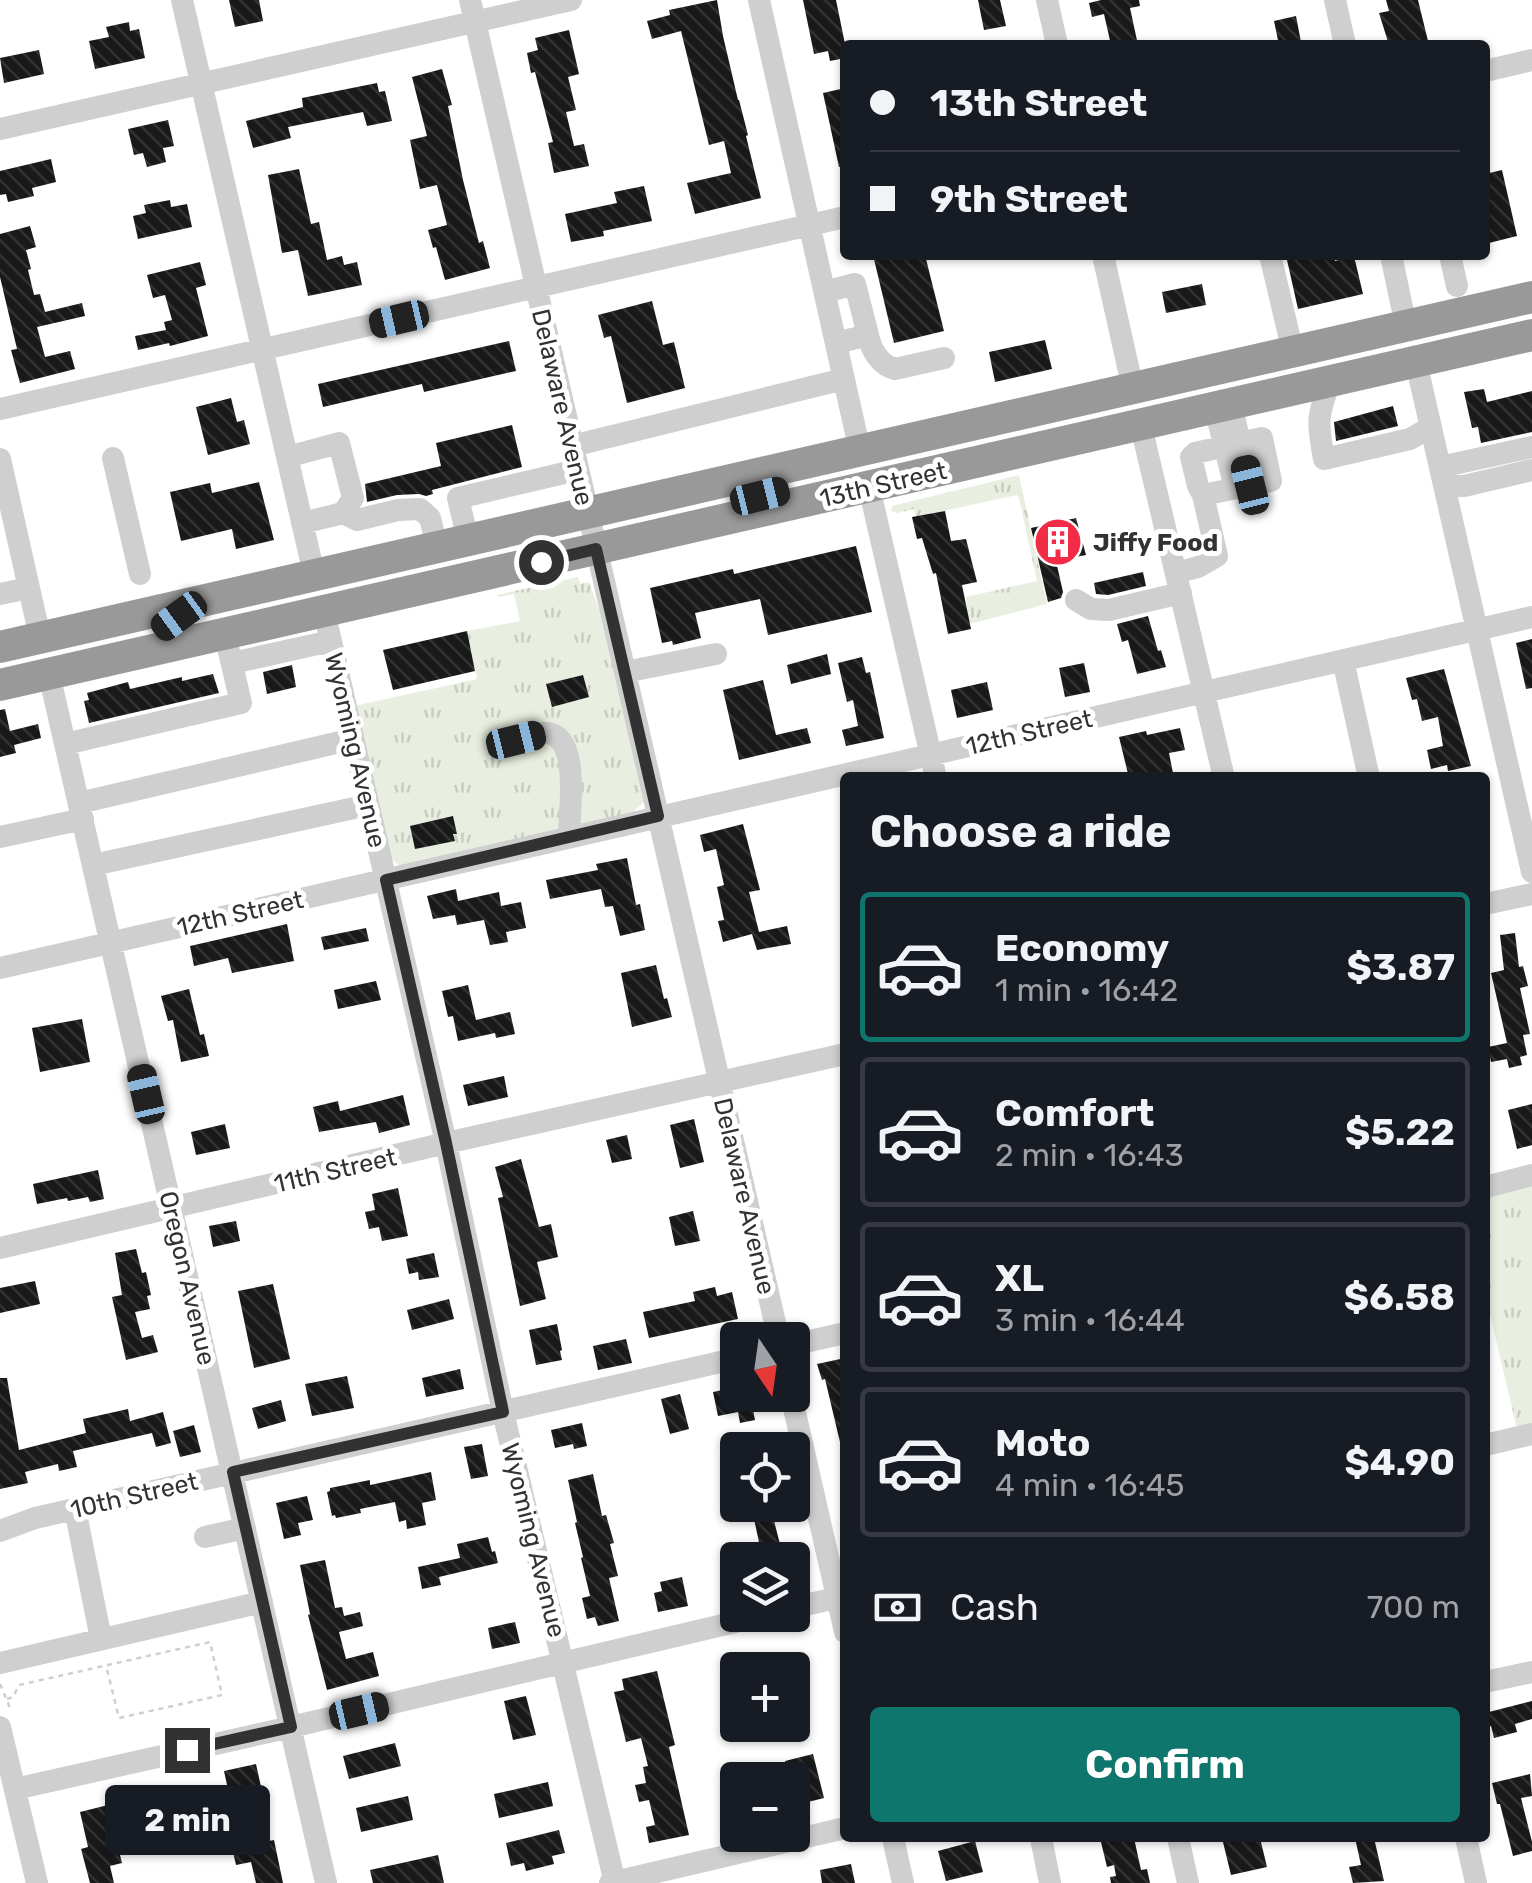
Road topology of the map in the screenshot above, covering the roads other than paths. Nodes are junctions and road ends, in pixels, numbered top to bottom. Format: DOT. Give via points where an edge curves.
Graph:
graph roads {
  1 [pos="182,0"];
  2 [pos="571,0"];
  3 [pos="759,0"];
  4 [pos="1046,0"];
  5 [pos="1335,0"];
  6 [pos="472,11"];
  7 [pos="1055,40"];
  8 [pos="1344,40"];
  9 [pos="1532,60"];
  10 [pos="1490,69"];
  11 [pos="201,85"];
  12 [pos="0,129"];
  13 [pos="840,218"];
  14 [pos="810,225"];
  15 [pos="1104,260"];
  16 [pos="1271,260"];
  17 [pos="1391,260"];
  18 [pos="1451,260"];
  19 [pos="1457,286"];
  20 [pos="536,289"];
  21 [pos="824,292"];
  22 [pos="1532,297"];
  23 [pos="1532,310"];
  24 [pos="1406,326"];
  25 [pos="868,335"];
  26 [pos="1532,335"];
  27 [pos="836,343"];
  28 [pos="262,350"];
  29 [pos="1283,354"];
  30 [pos="944,358"];
  31 [pos="1418,371"];
  32 [pos="844,380"];
  33 [pos="1330,382"];
  34 [pos="1133,389"];
  35 [pos="1236,403"];
  36 [pos="0,409"];
  37 [pos="1025,413"];
  38 [pos="1141,426"];
  39 [pos="1431,428"];
  40 [pos="1232,444"];
  41 [pos="572,446"];
  42 [pos="1532,448"];
  43 [pos="860,450"];
  44 [pos="287,457"];
  45 [pos="996,457"];
  46 [pos="112,458"];
  47 [pos="0,459"];
  48 [pos="578,470"];
  49 [pos="1532,470"];
  50 [pos="1442,477"];
  51 [pos="1198,483"];
  52 [pos="1156,486"];
  53 [pos="1242,487"];
  54 [pos="869,488"];
  55 [pos="342,514"];
  56 [pos="588,514"];
  57 [pos="741,516"];
  58 [pos="302,522"];
  59 [pos="453,543"];
  60 [pos="596,549"];
  61 [pos="140,574"];
  62 [pos="314,574"];
  63 [pos="1179,583"];
  64 [pos="29,588"];
  65 [pos="0,594"];
  66 [pos="1076,600"];
  67 [pos="199,601"];
  68 [pos="1532,617"];
  69 [pos="327,626"];
  70 [pos="1477,630"];
  71 [pos="40,637"];
  72 [pos="0,646"];
  73 [pos="228,649"];
  74 [pos="716,654"];
  75 [pos="1344,660"];
  76 [pos="0,670"];
  77 [pos="625,672"];
  78 [pos="49,674"];
  79 [pos="0,686"];
  80 [pos="1204,691"];
  81 [pos="353,739"];
  82 [pos="516,740"];
  83 [pos="66,744"];
  84 [pos="933,766"];
  85 [pos="900,772"];
  86 [pos="1223,772"];
  87 [pos="1368,772"];
  88 [pos="840,783"];
  89 [pos="368,805"];
  90 [pos="81,811"];
  91 [pos="658,816"];
  92 [pos="569,836"];
  93 [pos="0,837"];
  94 [pos="93,865"];
  95 [pos="1532,872"];
  96 [pos="386,880"];
  97 [pos="1532,894"];
  98 [pos="1490,903"];
  99 [pos="112,942"];
  100 [pos="0,968"];
  101 [pos="840,1055"];
  102 [pos="719,1083"];
  103 [pos="446,1143"];
  104 [pos="1532,1176"];
  105 [pos="1490,1185"];
  106 [pos="172,1209"];
  107 [pos="0,1248"];
  108 [pos="775,1322"];
  109 [pos="840,1334"];
  110 [pos="810,1341"];
  111 [pos="720,1362"];
  112 [pos="503,1412"];
  113 [pos="795,1412"];
  114 [pos="1532,1434"];
  115 [pos="1490,1444"];
  116 [pos="233,1472"];
  117 [pos="75,1509"];
  118 [pos="246,1528"];
  119 [pos="0,1532"];
  120 [pos="205,1537"];
  121 [pos="840,1593"];
  122 [pos="840,1597"];
  123 [pos="262,1602"];
  124 [pos="810,1604"];
  125 [pos="720,1626"];
  126 [pos="102,1639"];
  127 [pos="0,1662"];
  128 [pos="564,1662"];
  129 [pos="1532,1672"];
  130 [pos="1490,1681"];
  131 [pos="0,1727"];
  132 [pos="291,1727"];
  133 [pos="14,1789"];
  134 [pos="840,1829"];
  135 [pos="894,1842"];
  136 [pos="1042,1842"];
  137 [pos="1179,1842"];
  138 [pos="1467,1842"];
  139 [pos="37,1883"];
  140 [pos="326,1883"];
  141 [pos="613,1883"];
  142 [pos="903,1883"];
  143 [pos="1050,1883"];
  144 [pos="1188,1883"];
  145 [pos="1476,1883"];
  1 -- 11 [label="street"];
  2 -- 6 [label="street"];
  3 -- 14 [label="street"];
  4 -- 7 [label="street"];
  5 -- 8 [label="street"];
  6 -- 11 [label="street"];
  6 -- 20 [label="street, Delaware Avenue"];
  9 -- 10 [label="street"];
  11 -- 12 [label="street"];
  11 -- 28 [label="street"];
  13 -- 14 [label="street"];
  14 -- 20 [label="street"];
  14 -- 21 [label="street"];
  15 -- 34 [label="street"];
  16 -- 29 [label="street"];
  17 -- 24 [label="street"];
  18 -- 19 [label="street"];
  20 -- 28 [label="street"];
  20 -- 41 [label="street, Delaware Avenue"];
  21 -- 25 [label="street" via="855,284"];
  21 -- 27 [label="street"];
  22 -- 24 [label="highway, 13th Street"];
  23 -- 31 [label="highway" via="1432,340 1423,346"];
  24 -- 29 [label="highway, 13th Street"];
  24 -- 35 [label="highway" via="1380,355 1299,373"];
  25 -- 27 [label="street"];
  25 -- 30 [label="street" via="870,347 895,369"];
  26 -- 31 [label="highway, 13th Street" via="1480,357"];
  27 -- 32 [label="street"];
  28 -- 36 [label="street"];
  28 -- 44 [label="street"];
  29 -- 34 [label="highway, 13th Street"];
  29 -- 38 [label="highway" via="1248,381 1157,401"];
  31 -- 33 [label="highway, 13th Street"];
  31 -- 39 [label="street"];
  32 -- 41 [label="street"];
  32 -- 43 [label="street"];
  33 -- 35 [label="highway, 13th Street"];
  33 -- 39 [label="street" via="1319,411 1324,458"];
  34 -- 37 [label="highway, 13th Street"];
  34 -- 45 [label="highway" via="1113,416 1026,435"];
  35 -- 38 [label="highway, 13th Street"];
  35 -- 40 [label="street"];
  37 -- 43 [label="highway, 13th Street"];
  37 -- 54 [label="highway" via="982,442 885,464"];
  38 -- 45 [label="highway, 13th Street"];
  38 -- 52 [label="street"];
  39 -- 50 [label="street"];
  40 -- 51 [label="street" via="1191,457"];
  40 -- 53 [label="street"];
  40 -- 53 [label="street" via="1262,438 1271,480"];
  41 -- 48 [label="street, Delaware Avenue"];
  42 -- 50 [label="street"];
  43 -- 56 [label="highway, 13th Street"];
  43 -- 57 [label="highway" via="840,476 760,496"];
  44 -- 55 [label="street" via="339,444 352,498"];
  44 -- 58 [label="street"];
  45 -- 54 [label="highway, 13th Street"];
  46 -- 61 [label="street"];
  47 -- 64 [label="street"];
  48 -- 56 [label="street, Delaware Avenue"];
  48 -- 59 [label="street" via="458,498"];
  49 -- 50 [label="street" via="1464,486"];
  50 -- 70 [label="street"];
  51 -- 52 [label="street"];
  51 -- 53 [label="street"];
  51 -- 63 [label="street" via="1218,556"];
  52 -- 63 [label="street"];
  54 -- 57 [label="highway, 13th Street"];
  54 -- 84 [label="street"];
  55 -- 58 [label="street"];
  55 -- 59 [label="street" via="357,520 420,509"];
  56 -- 59 [label="highway, 13th Street"];
  56 -- 60 [label="street, Delaware Avenue"];
  57 -- 60 [label="highway, 13th Street"];
  58 -- 62 [label="street"];
  59 -- 62 [label="highway, 13th Street"];
  59 -- 69 [label="highway" via="432,566 343,587 332,595"];
  60 -- 69 [label="highway, 13th Street"];
  60 -- 77 [label="street, Delaware Avenue"];
  62 -- 67 [label="highway, 13th Street"];
  62 -- 73 [label="highway" via="299,600 241,615"];
  63 -- 66 [label="street" via="1109,610"];
  63 -- 80 [label="street"];
  64 -- 65 [label="street"];
  64 -- 71 [label="street"];
  67 -- 71 [label="highway, 13th Street"];
  67 -- 78 [label="highway" via="159,630 68,650 55,658"];
  68 -- 70 [label="street, 12th Street"];
  69 -- 73 [label="highway, 13th Street"];
  69 -- 81 [label="street, Wyoming Avenue"];
  70 -- 75 [label="street, 12th Street"];
  70 -- 95 [label="street"];
  71 -- 72 [label="highway, 13th Street"];
  71 -- 76 [label="highway" via="23,664"];
  73 -- 78 [label="highway, 13th Street"];
  73 -- 83 [label="street" via="241,703"];
  74 -- 77 [label="street"];
  75 -- 80 [label="street, 12th Street"];
  75 -- 87 [label="street"];
  77 -- 91 [label="street, Delaware Avenue"];
  78 -- 79 [label="highway, 13th Street"];
  78 -- 83 [label="street, Oregon Avenue"];
  80 -- 84 [label="street, 12th Street"];
  80 -- 86 [label="street"];
  81 -- 89 [label="street, Wyoming Avenue"];
  81 -- 90 [label="street"];
  82 -- 92 [label="street" via="547,732 566,748"];
  83 -- 90 [label="street, Oregon Avenue"];
  84 -- 85 [label="street, 12th Street"];
  88 -- 91 [label="street, 12th Street"];
  89 -- 94 [label="street"];
  89 -- 96 [label="street, Wyoming Avenue"];
  90 -- 93 [label="street"];
  90 -- 94 [label="street, Oregon Avenue"];
  91 -- 92 [label="street, 12th Street"];
  91 -- 102 [label="street, Delaware Avenue"];
  92 -- 96 [label="street, 12th Street"];
  94 -- 99 [label="street, Oregon Avenue"];
  96 -- 99 [label="street, 12th Street"];
  96 -- 103 [label="street, Wyoming Avenue"];
  97 -- 98 [label="street"];
  99 -- 100 [label="street, 12th Street"];
  99 -- 106 [label="street, Oregon Avenue"];
  101 -- 102 [label="street, 11th Street"];
  102 -- 103 [label="street, 11th Street"];
  102 -- 108 [label="street, Delaware Avenue"];
  103 -- 106 [label="street, 11th Street"];
  103 -- 112 [label="street, Wyoming Avenue"];
  104 -- 105 [label="street"];
  106 -- 107 [label="street, 11th Street"];
  106 -- 116 [label="street, Oregon Avenue"];
  109 -- 110 [label="street"];
  111 -- 112 [label="street, 10th Street"];
  112 -- 116 [label="street, 10th Street"];
  112 -- 128 [label="street, Wyoming Avenue"];
  113 -- 121 [label="street"];
  114 -- 115 [label="street"];
  116 -- 117 [label="street, 10th Street"];
  116 -- 118 [label="street, Oregon Avenue"];
  117 -- 119 [label="street, 10th Street"];
  117 -- 126 [label="street"];
  118 -- 120 [label="street"];
  118 -- 123 [label="street, Oregon Avenue"];
  122 -- 124 [label="street"];
  123 -- 126 [label="street"];
  123 -- 132 [label="street, Oregon Avenue"];
  125 -- 128 [label="street"];
  126 -- 127 [label="street"];
  128 -- 132 [label="street"];
  128 -- 141 [label="street, Wyoming Avenue"];
  129 -- 130 [label="street"];
  131 -- 133 [label="street"];
  132 -- 133 [label="street"];
  132 -- 140 [label="street, Oregon Avenue"];
  133 -- 139 [label="street"];
  134 -- 141 [label="street"];
  135 -- 142 [label="street"];
  136 -- 143 [label="street"];
  137 -- 144 [label="street"];
  138 -- 145 [label="street"];
}
